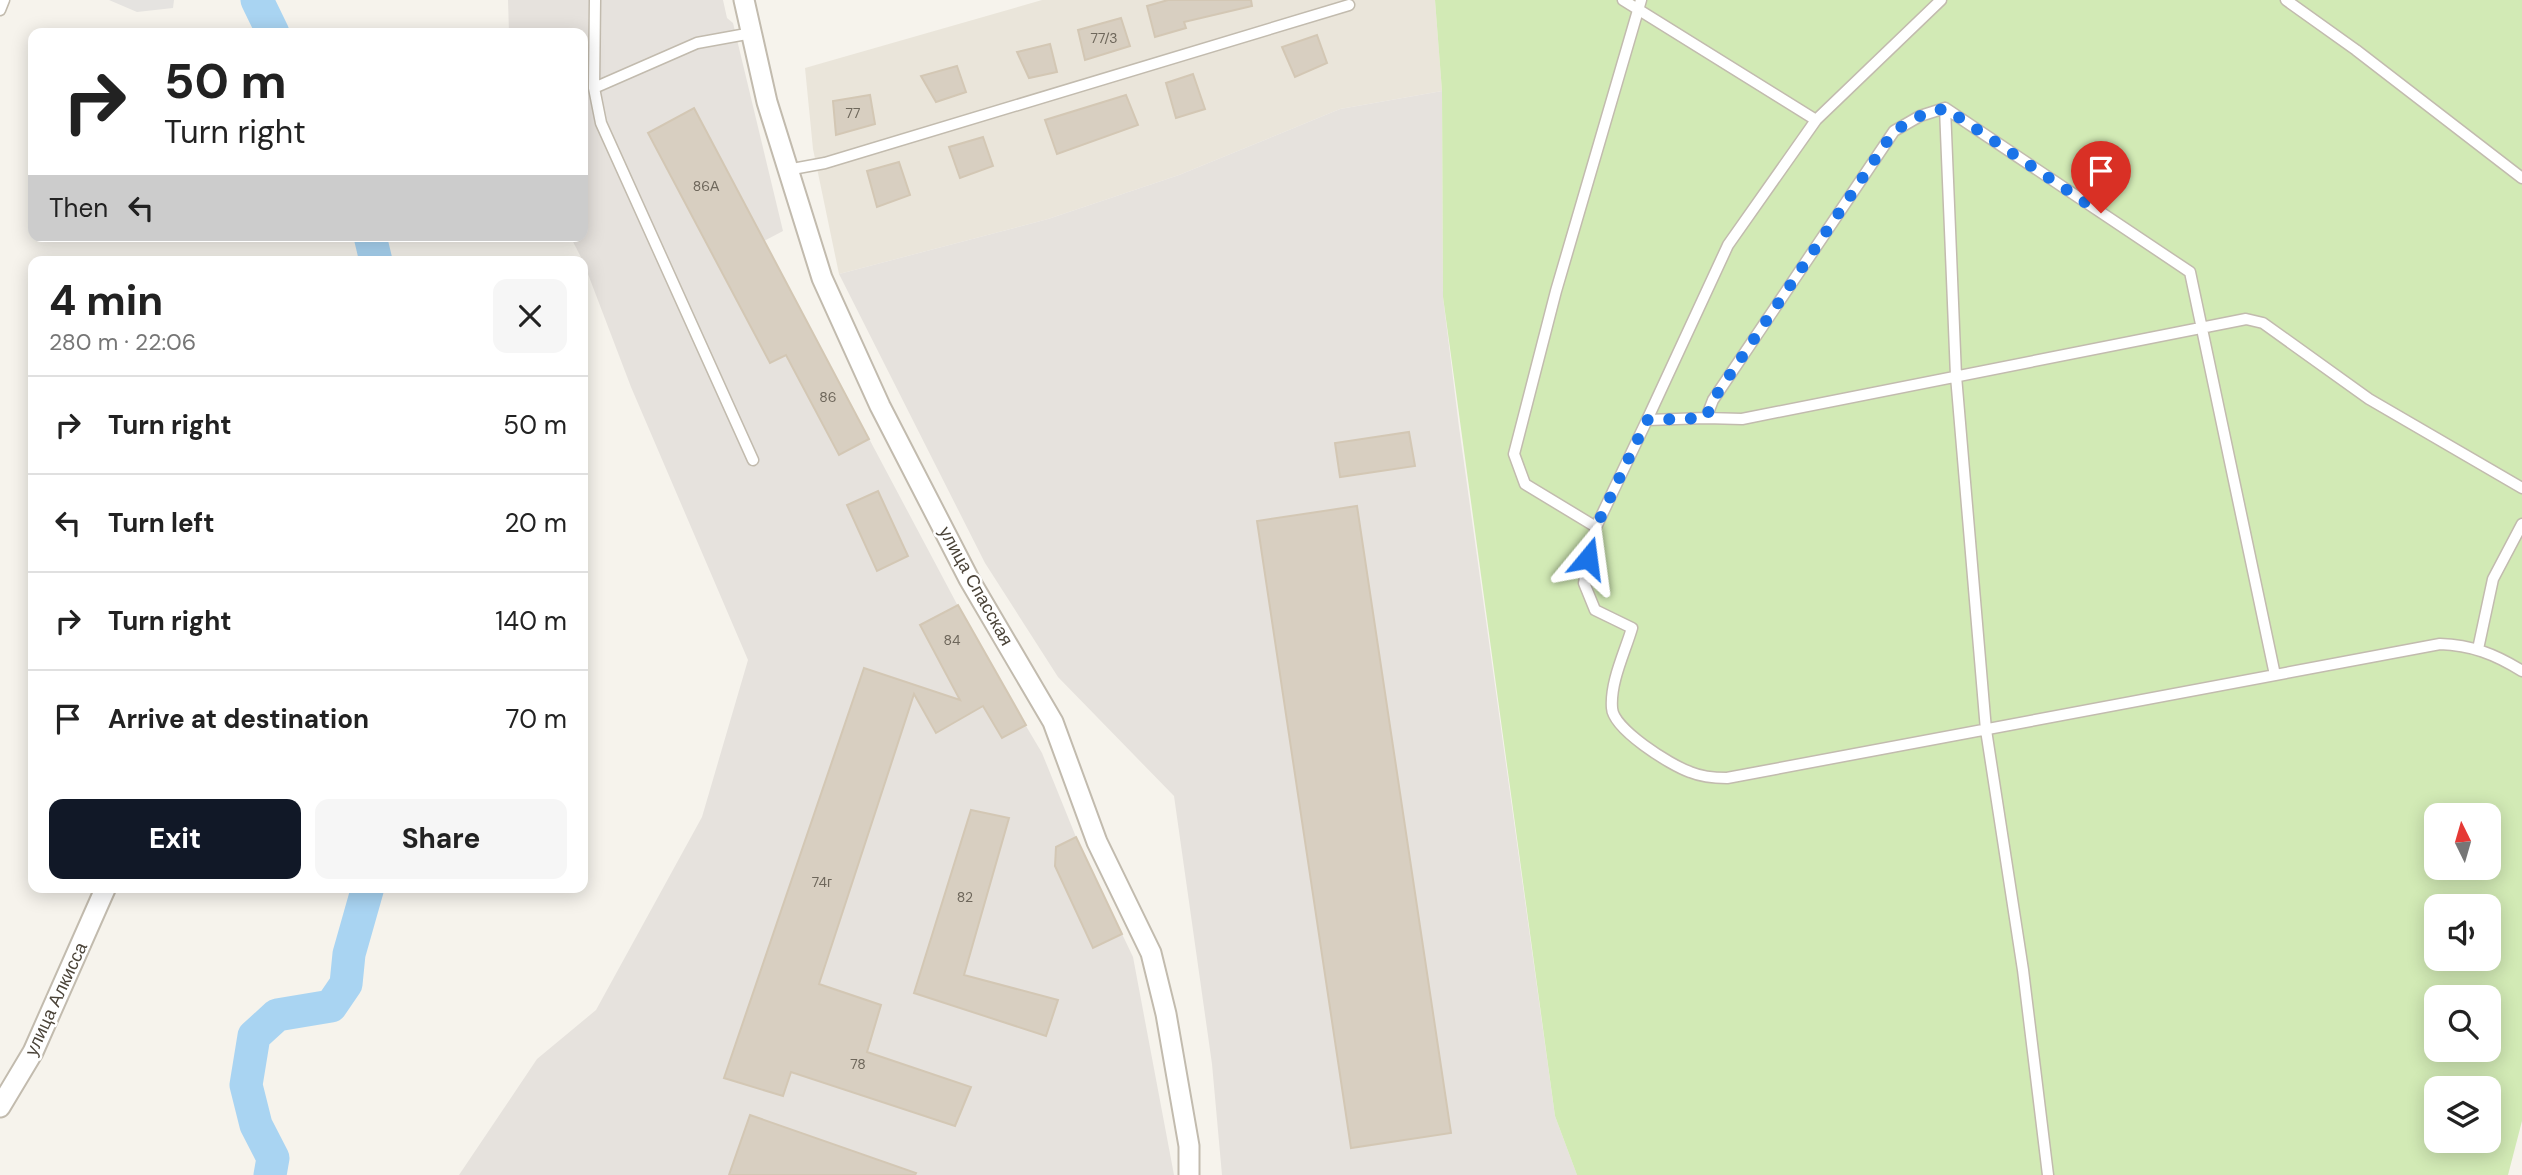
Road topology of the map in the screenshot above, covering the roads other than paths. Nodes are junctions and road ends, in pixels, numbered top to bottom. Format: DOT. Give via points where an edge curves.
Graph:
graph roads {
  1 [pos="4,0"];
  2 [pos="595,0"];
  3 [pos="744,0"];
  4 [pos="1623,0"];
  5 [pos="1941,0"];
  6 [pos="2286,0"];
  7 [pos="1349,5"];
  8 [pos="1639,5"];
  9 [pos="0,10"];
  10 [pos="752,33"];
  11 [pos="594,88"];
  12 [pos="1945,108"];
  13 [pos="1816,120"];
  14 [pos="786,170"];
  15 [pos="2522,178"];
  16 [pos="2201,327"];
  17 [pos="1956,376"];
  18 [pos="1706,418"];
  19 [pos="1647,420"];
  20 [pos="753,460"];
  21 [pos="2522,488"];
  22 [pos="2522,524"];
  23 [pos="1596,527"];
  24 [pos="2478,649"];
  25 [pos="2522,671"];
  26 [pos="2275,675"];
  27 [pos="1986,730"];
  28 [pos="103,893"];
  29 [pos="9,1073"];
  30 [pos="0,1107"];
  31 [pos="1189,1175"];
  32 [pos="2048,1175"];
  1 -- 9 [label="lane"];
  2 -- 11 [label="lane"];
  3 -- 10 [label="street, улица Спасская"];
  4 -- 8 [label="lane"];
  5 -- 13 [label="lane"];
  6 -- 15 [label="lane"];
  7 -- 14 [label="lane" via="825,163"];
  8 -- 13 [label="lane"];
  8 -- 23 [label="lane" via="1514,454 1525,484"];
  10 -- 11 [label="lane" via="697,43"];
  10 -- 14 [label="street, улица Спасская"];
  11 -- 20 [label="lane" via="601,123"];
  12 -- 16 [label="lane" via="2190,272"];
  12 -- 17 [label="lane"];
  12 -- 18 [label="lane" via="1894,131 1713,400"];
  13 -- 19 [label="lane" via="1728,245"];
  14 -- 31 [label="street, улица Спасская" via="822,278 874,394 969,579 1053,722 1097,842 1151,953 1171,1040 1189,1146"];
  16 -- 17 [label="lane"];
  16 -- 21 [label="lane" via="2246,319 2263,323 2369,399"];
  16 -- 26 [label="lane"];
  17 -- 18 [label="lane" via="1742,419"];
  17 -- 27 [label="lane"];
  18 -- 19 [label="lane"];
  19 -- 23 [label="lane"];
  22 -- 24 [label="lane" via="2494,579"];
  23 -- 27 [label="lane" via="1584,583 1595,610 1632,628 1612,695 1612,711 1621,728 1688,772 1727,778"];
  24 -- 25 [label="lane"];
  24 -- 26 [label="lane" via="2440,644"];
  26 -- 27 [label="lane"];
  27 -- 32 [label="lane" via="2023,970"];
  28 -- 29 [label="street, улица Алкисса" via="33,1052"];
  29 -- 30 [label="street, улица Алкисса"];
}
